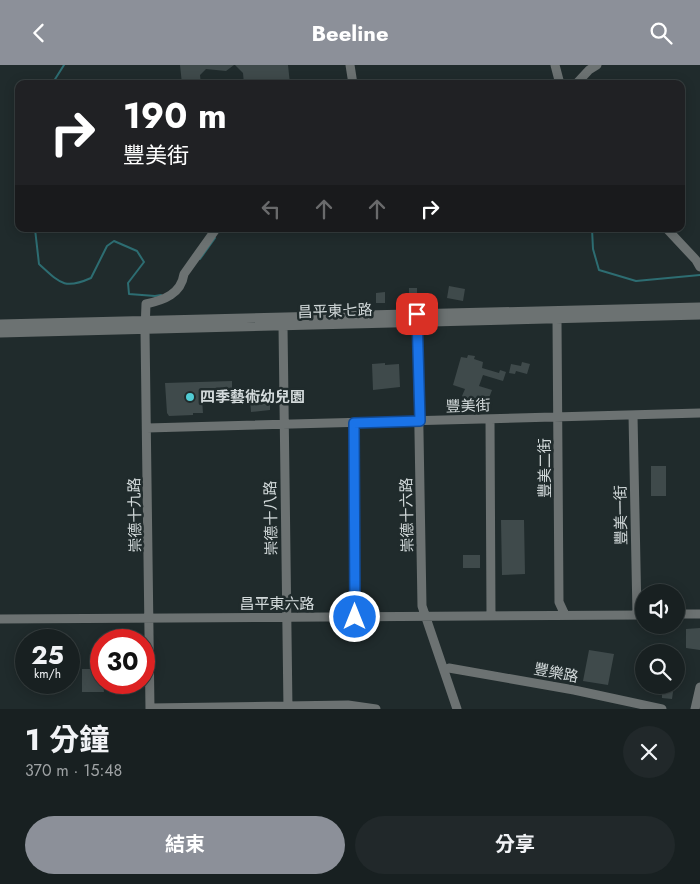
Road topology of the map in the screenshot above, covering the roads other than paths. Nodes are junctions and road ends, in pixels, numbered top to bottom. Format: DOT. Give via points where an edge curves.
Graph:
graph roads {
  1 [pos="350,65"];
  2 [pos="555,65"];
  3 [pos="596,65"];
  4 [pos="352,80"];
  5 [pos="559,80"];
  6 [pos="580,80"];
  7 [pos="214,232"];
  8 [pos="670,232"];
  9 [pos="700,267"];
  10 [pos="700,307"];
  11 [pos="700,315"];
  12 [pos="417,318"];
  13 [pos="557,319"];
  14 [pos="0,324"];
  15 [pos="146,325"];
  16 [pos="283,326"];
  17 [pos="0,333"];
  18 [pos="700,413"];
  19 [pos="633,415"];
  20 [pos="558,417"];
  21 [pos="490,419"];
  22 [pos="420,421"];
  23 [pos="354,423"];
  24 [pos="284,425"];
  25 [pos="147,428"];
  26 [pos="639,584"];
  27 [pos="700,614"];
  28 [pos="565,615"];
  29 [pos="635,615"];
  30 [pos="685,615"];
  31 [pos="491,616"];
  32 [pos="355,617"];
  33 [pos="425,617"];
  34 [pos="150,618"];
  35 [pos="286,618"];
  36 [pos="0,619"];
  37 [pos="444,671"];
  38 [pos="700,687"];
  39 [pos="150,708"];
  40 [pos="288,708"];
  41 [pos="376,709"];
  42 [pos="457,709"];
  43 [pos="662,709"];
  44 [pos="695,709"];
  1 -- 4 [label="street"];
  2 -- 5 [label="street"];
  3 -- 6 [label="street"];
  7 -- 15 [label="street" via="184,275 182,283 162,301 146,304"];
  8 -- 9 [label="street"];
  10 -- 12 [label="street, 昌平東七路"];
  11 -- 13 [label="street, 昌平東七路"];
  12 -- 13 [label="street, 昌平東七路"];
  12 -- 15 [label="street, 昌平東七路"];
  12 -- 16 [label="street, 昌平東七路"];
  12 -- 22 [label="street, 崇德十六路"];
  13 -- 20 [label="street, 豐美二街"];
  14 -- 15 [label="street, 昌平東七路"];
  15 -- 16 [label="street, 昌平東七路"];
  15 -- 17 [label="street, 昌平東七路"];
  15 -- 25 [label="street, 崇德十九路"];
  16 -- 24 [label="street, 崇德十八路"];
  18 -- 19 [label="street, 豐美街"];
  19 -- 20 [label="street, 豐美街"];
  19 -- 26 [label="street, 豐美一街"];
  20 -- 21 [label="street, 豐美街"];
  20 -- 28 [label="street, 豐美二街" via="559,602"];
  21 -- 22 [label="street, 豐美街"];
  21 -- 31 [label="street"];
  22 -- 23 [label="street, 豐美街"];
  22 -- 33 [label="street, 崇德十六路" via="422,606"];
  23 -- 24 [label="street, 豐美街"];
  23 -- 32 [label="street"];
  24 -- 25 [label="street, 豐美街"];
  24 -- 35 [label="street, 崇德十八路"];
  25 -- 34 [label="street, 崇德十九路"];
  27 -- 30 [label="street"];
  28 -- 29 [label="street, 昌平東六路"];
  28 -- 31 [label="street, 昌平東六路"];
  31 -- 33 [label="street, 昌平東六路"];
  32 -- 33 [label="street, 昌平東六路"];
  32 -- 35 [label="street, 昌平東六路"];
  33 -- 37 [label="street, 崇德十六路"];
  34 -- 35 [label="street, 昌平東六路"];
  34 -- 36 [label="street, 昌平東六路"];
  34 -- 39 [label="street, 崇德十九路"];
  35 -- 40 [label="street, 崇德十八路"];
  37 -- 42 [label="street, 崇德十六路"];
  37 -- 43 [label="street, 豐樂路" via="449,668 518,680"];
  38 -- 44 [label="street"];
  39 -- 40 [label="street"];
  40 -- 41 [label="street" via="348,705"];
}
